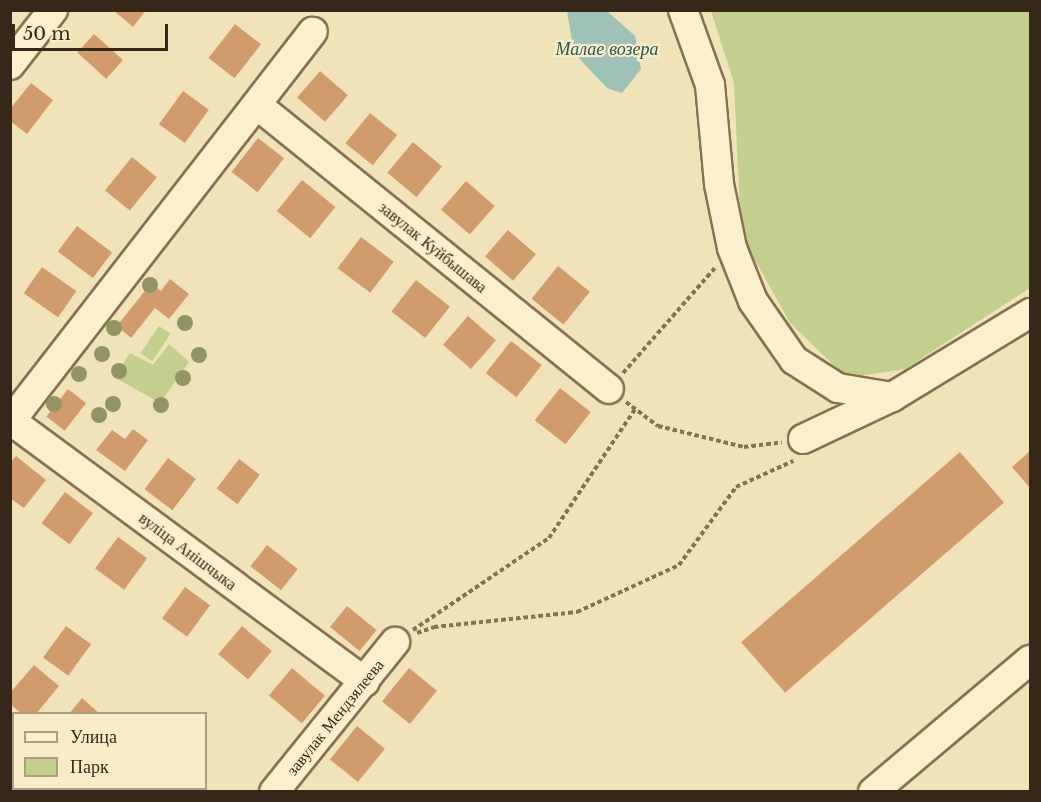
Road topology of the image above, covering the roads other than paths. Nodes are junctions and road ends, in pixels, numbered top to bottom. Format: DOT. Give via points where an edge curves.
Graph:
graph roads {
  1 [pos="53,10"];
  2 [pos="683,10"];
  3 [pos="314,32"];
  4 [pos="10,65"];
  5 [pos="257,105"];
  6 [pos="1030,313"];
  7 [pos="609,389"];
  8 [pos="892,397"];
  9 [pos="11,421"];
  10 [pos="803,447"];
  11 [pos="395,642"];
  12 [pos="1030,660"];
  13 [pos="365,682"];
  14 [pos="274,792"];
  15 [pos="873,792"];
  1 -- 4 [label="street"];
  2 -- 8 [label="street" via="710,84 719,184 732,248 753,301 794,360 838,388"];
  3 -- 5 [label="street"];
  5 -- 7 [label="street, завулак Куйбышава"];
  5 -- 9 [label="street"];
  6 -- 8 [label="street"];
  8 -- 10 [label="street"];
  9 -- 13 [label="street, вуліца Анішчыка"];
  11 -- 13 [label="street, завулак Мендзялеева"];
  12 -- 15 [label="street"];
  13 -- 14 [label="street, завулак Мендзялеева"];
}
